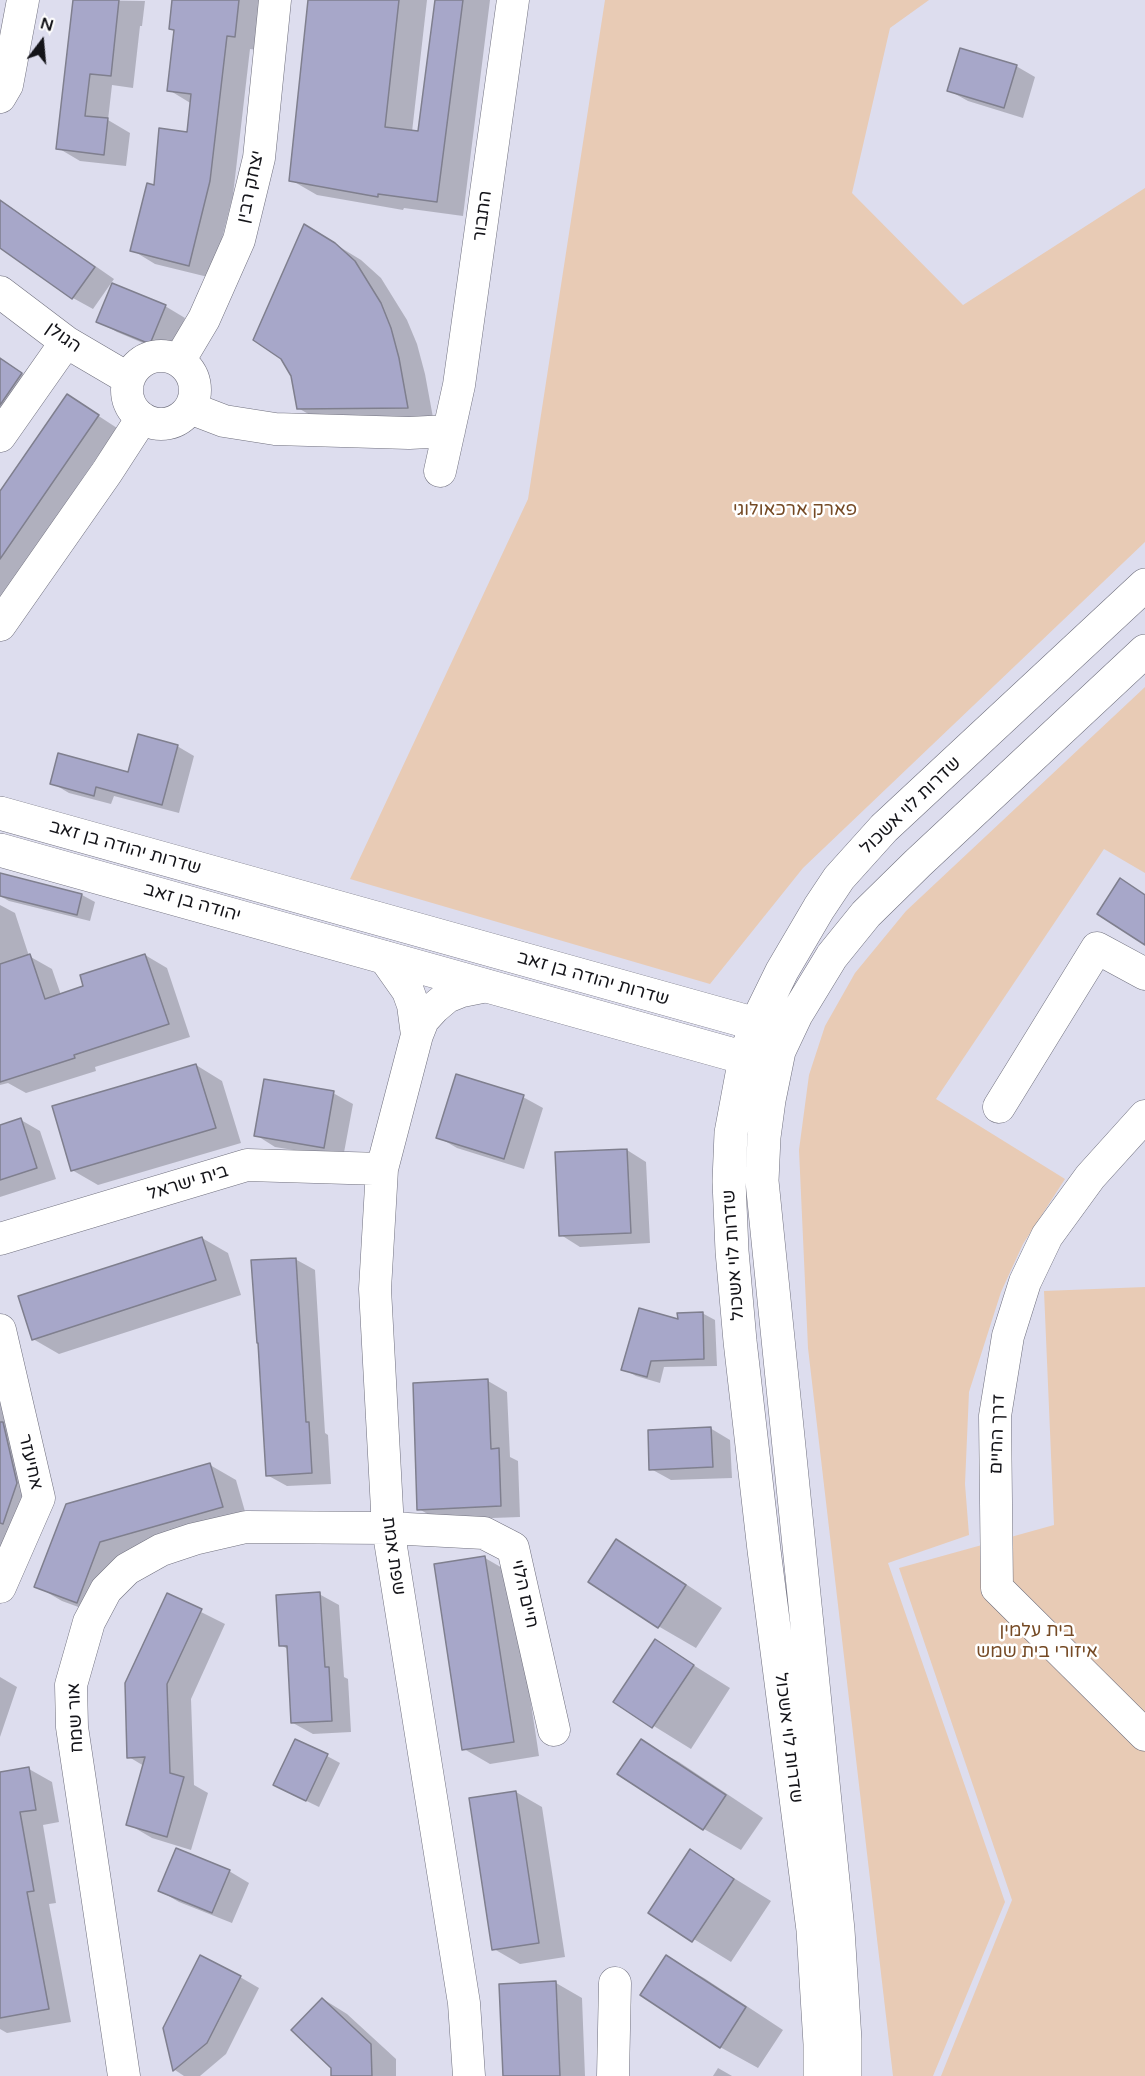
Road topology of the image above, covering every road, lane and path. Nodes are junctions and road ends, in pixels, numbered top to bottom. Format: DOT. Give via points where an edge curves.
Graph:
graph roads {
  1 [pos="23,0"];
  2 [pos="275,0"];
  3 [pos="513,0"];
  4 [pos="0,98"];
  5 [pos="0,292"];
  6 [pos="66,342"];
  7 [pos="179,361"];
  8 [pos="129,379"];
  9 [pos="190,408"];
  10 [pos="142,418"];
  11 [pos="449,431"];
  12 [pos="0,435"];
  13 [pos="440,471"];
  14 [pos="1145,585"];
  15 [pos="0,625"];
  16 [pos="1145,651"];
  17 [pos="0,813"];
  18 [pos="0,850"];
  19 [pos="384,957"];
  20 [pos="1145,974"];
  21 [pos="487,986"];
  22 [pos="756,1024"];
  23 [pos="417,1035"];
  24 [pos="779,1051"];
  25 [pos="745,1058"];
  26 [pos="999,1107"];
  27 [pos="1145,1116"];
  28 [pos="382,1168"];
  29 [pos="0,1239"];
  30 [pos="0,1330"];
  31 [pos="388,1528"];
  32 [pos="0,1587"];
  33 [pos="554,1730"];
  34 [pos="1145,1735"];
  35 [pos="615,1983"];
  36 [pos="124,2076"];
  37 [pos="469,2076"];
  38 [pos="613,2076"];
  39 [pos="820,2076"];
  40 [pos="845,2076"];
  1 -- 4 [label="street" via="7,85"];
  2 -- 7 [label="street, יצחק רבין" via="259,158 239,240 204,319"];
  3 -- 11 [label="street, התבור"];
  5 -- 6 [label="street, הגולן"];
  6 -- 8 [label="street, הגולן"];
  6 -- 12 [label="street"];
  7 -- 8 [label="street" via="153,356 138,365"];
  7 -- 9 [label="street" via="190,371 195,383"];
  8 -- 10 [label="street" via="131,405"];
  9 -- 10 [label="street" via="183,416 163,424"];
  9 -- 11 [label="street" via="224,421 275,429"];
  10 -- 15 [label="street"];
  11 -- 13 [label="street, התבור"];
  14 -- 22 [label="main road, שדרות לוי אשכול" via="862,852 839,878 795,946"];
  16 -- 24 [label="main road, שדרות לוי אשכול" via="866,914 813,984"];
  17 -- 22 [label="main road, שדרות יהודה בן זאב"];
  18 -- 19 [label="main road, יהודה בן זאב"];
  19 -- 21 [label="main road, שדרות יהודה בן זאב"];
  19 -- 23 [label="street, שפת אמת" via="408,991"];
  20 -- 26 [label="street" via="1097,948"];
  21 -- 23 [label="street, שפת אמת" via="447,997 423,1020"];
  21 -- 25 [label="main road, שדרות יהודה בן זאב"];
  22 -- 24 [label="main road"];
  22 -- 25 [label="main road, שדרות לוי אשכול"];
  23 -- 28 [label="street, שפת אמת"];
  24 -- 25 [label="main road, שדרות יהודה בן זאב"];
  24 -- 40 [label="main road, שדרות לוי אשכול" via="768,1100 762,1181 838,1930"];
  25 -- 39 [label="main road, שדרות לוי אשכול" via="731,1133 732,1251 764,1551 813,1930"];
  27 -- 34 [label="street, דרך החיים" via="1089,1177 1047,1236 1025,1282 1008,1336 994,1416 997,1588"];
  28 -- 29 [label="street, בית ישראל" via="247,1165"];
  28 -- 31 [label="street, שפת אמת" via="375,1289"];
  30 -- 32 [label="street, אחיעזר" via="39,1498"];
  31 -- 33 [label="street, חיים הלוי" via="484,1533 513,1548"];
  31 -- 36 [label="street, אור שמח" via="246,1527 194,1539 161,1550 128,1569 106,1590 89,1622 71,1685 72,1727"];
  31 -- 37 [label="street, שפת אמת" via="464,2003"];
  35 -- 38 [label="street"];
}
